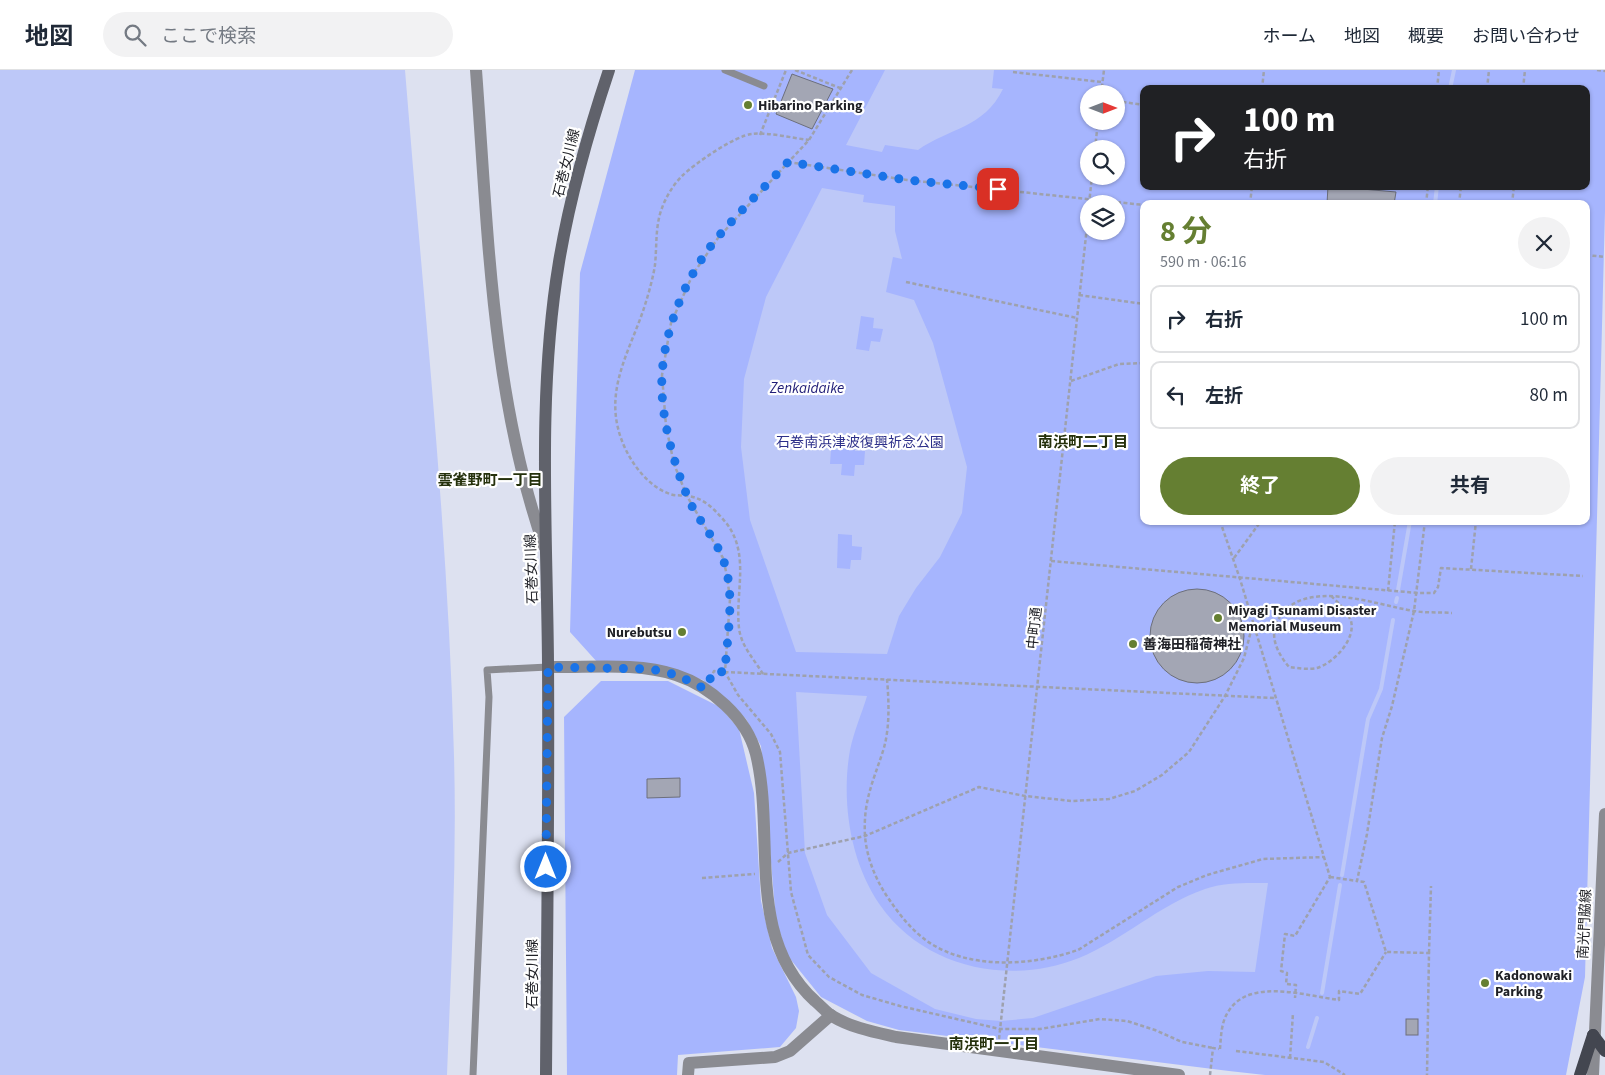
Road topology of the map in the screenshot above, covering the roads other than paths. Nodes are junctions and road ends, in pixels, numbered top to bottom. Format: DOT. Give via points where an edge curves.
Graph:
graph roads {
  1 [pos="476,70"];
  2 [pos="609,70"];
  3 [pos="725,70"];
  4 [pos="764,86"];
  5 [pos="545,548"];
  6 [pos="548,667"];
  7 [pos="1605,814"];
  8 [pos="831,1015"];
  9 [pos="1593,1035"];
  10 [pos="1605,1051"];
  11 [pos="473,1075"];
  12 [pos="546,1075"];
  13 [pos="688,1075"];
  14 [pos="1179,1075"];
  15 [pos="1580,1075"];
  16 [pos="1593,1075"];
  1 -- 5 [label="street" via="495,318 508,416 531,508"];
  2 -- 5 [label="main road, 石巻女川線" via="583,147 559,262 549,350"];
  3 -- 4 [label="lane"];
  5 -- 6 [label="main road, 石巻女川線"];
  6 -- 8 [label="street" via="651,669 677,675 705,689 732,711 748,732 756,753 765,874 781,954 800,987"];
  6 -- 11 [label="lane" via="487,670 489,697"];
  6 -- 12 [label="main road, 石巻女川線"];
  7 -- 9 [label="street, 南光門脇線"];
  8 -- 13 [label="street" via="790,1051 775,1057 689,1063"];
  8 -- 14 [label="street" via="853,1026 896,1037"];
  9 -- 10 [label="main road"];
  9 -- 15 [label="main road"];
  9 -- 16 [label="street, 南光門脇線"];
}
